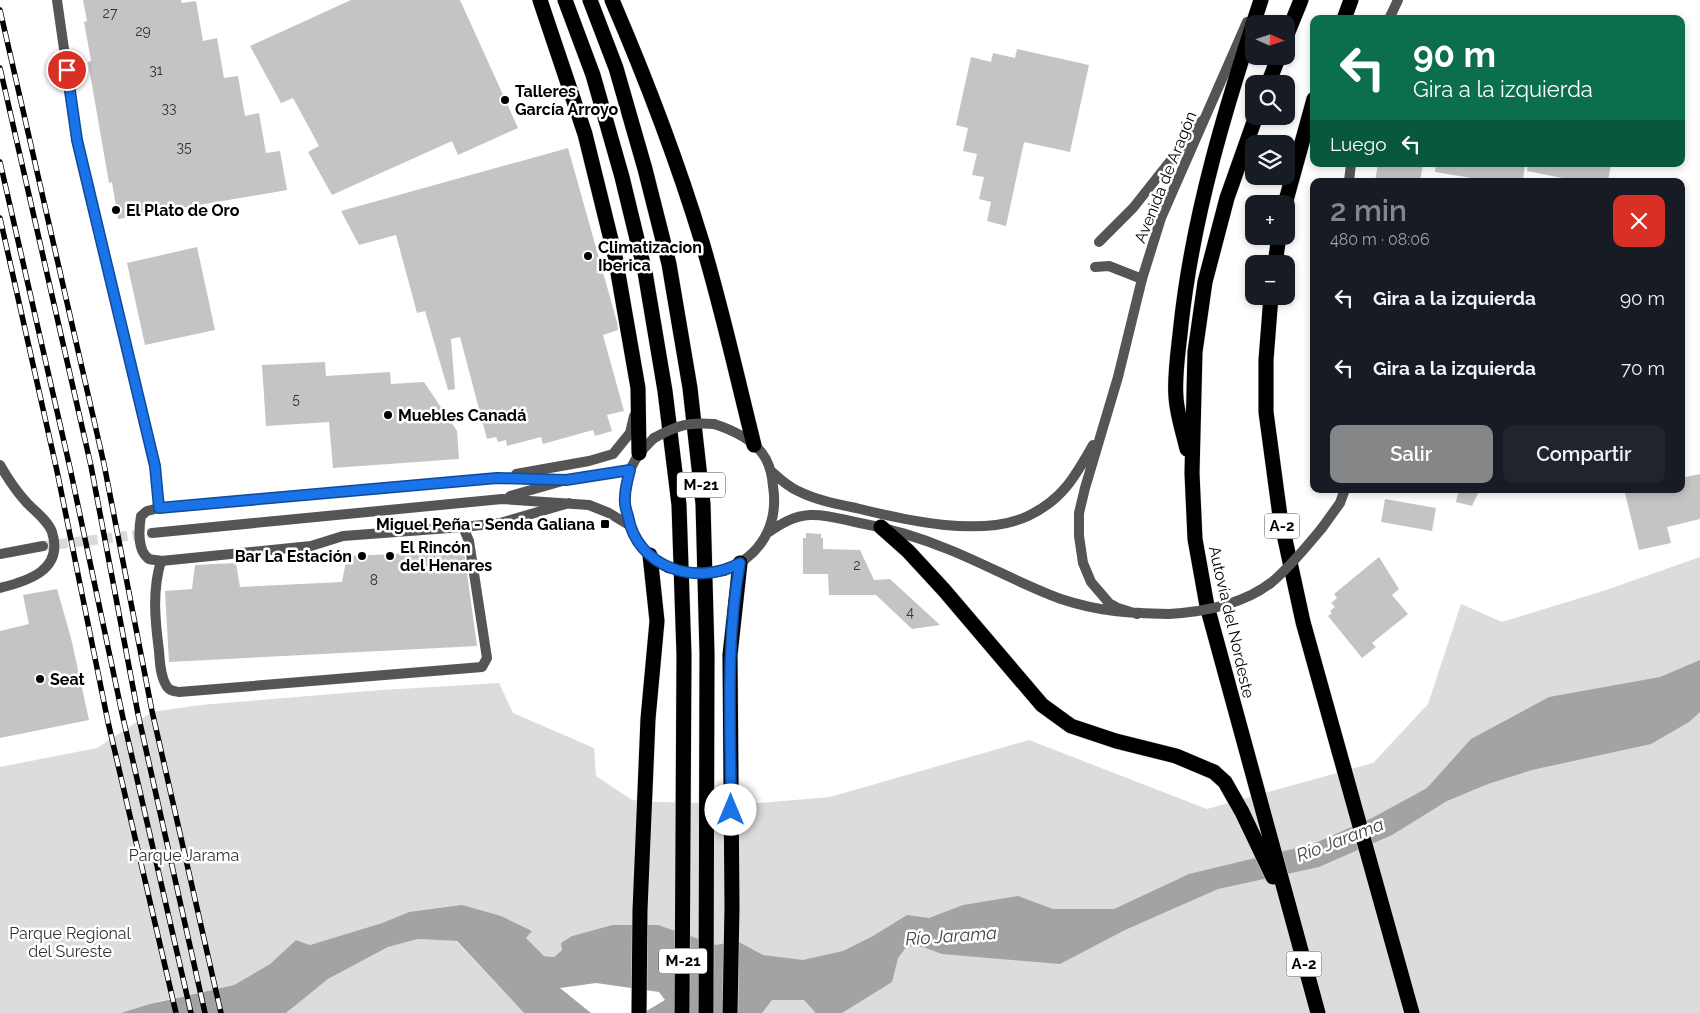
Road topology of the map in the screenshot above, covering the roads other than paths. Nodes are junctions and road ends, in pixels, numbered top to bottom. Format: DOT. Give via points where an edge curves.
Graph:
graph roads {
  1 [pos="57,0"];
  2 [pos="534,0"];
  3 [pos="540,0"];
  4 [pos="565,0"];
  5 [pos="590,0"];
  6 [pos="612,0"];
  7 [pos="1259,0"];
  8 [pos="1301,0"];
  9 [pos="1351,0"];
  10 [pos="1398,0"];
  11 [pos="1295,15"];
  12 [pos="1345,15"];
  13 [pos="1391,15"];
  14 [pos="550,32"];
  15 [pos="1310,113"];
  16 [pos="1207,114"];
  17 [pos="1253,125"];
  18 [pos="1287,195"];
  19 [pos="1099,242"];
  20 [pos="1095,267"];
  21 [pos="1142,279"];
  22 [pos="1270,305"];
  23 [pos="638,388"];
  24 [pos="1102,429"];
  25 [pos="754,445"];
  26 [pos="639,453"];
  27 [pos="0,465"];
  28 [pos="630,470"];
  29 [pos="771,471"];
  30 [pos="1192,473"];
  31 [pos="497,478"];
  32 [pos="566,480"];
  33 [pos="1344,493"];
  34 [pos="502,499"];
  35 [pos="569,503"];
  36 [pos="159,508"];
  37 [pos="629,525"];
  38 [pos="463,527"];
  39 [pos="882,527"];
  40 [pos="769,532"];
  41 [pos="152,534"];
  42 [pos="43,546"];
  43 [pos="0,554"];
  44 [pos="650,555"];
  45 [pos="161,561"];
  46 [pos="740,563"];
  47 [pos="0,588"];
  48 [pos="1137,614"];
  49 [pos="1290,915"];
  50 [pos="638,1013"];
  51 [pos="682,1013"];
  52 [pos="706,1013"];
  53 [pos="730,1013"];
  54 [pos="1318,1013"];
  55 [pos="1412,1013"];
  1 -- 36 [label="street" via="77,140 155,466"];
  2 -- 14 [label="street"];
  3 -- 14 [label="highway"];
  4 -- 51 [label="highway, M-21" via="593,76 645,272 665,391 679,506 684,646"];
  5 -- 52 [label="highway, M-21" via="616,68 645,169 669,264 690,388 703,504 707,653"];
  6 -- 25 [label="highway" via="638,60 702,243"];
  7 -- 16 [label="street, Avenida de Aragón"];
  7 -- 30 [label="highway" via="1228,99 1185,287 1176,396"];
  8 -- 11 [label="highway"];
  9 -- 12 [label="highway"];
  10 -- 13 [label="street"];
  14 -- 23 [label="highway" via="585,134 616,256"];
  15 -- 18 [label="highway"];
  16 -- 19 [label="street" via="1133,208"];
  16 -- 21 [label="street, Avenida de Aragón" via="1161,218"];
  17 -- 30 [label="highway, Autovía del Nordeste / A-2" via="1227,198 1205,282 1195,352"];
  20 -- 21 [label="street" via="1109,266"];
  21 -- 24 [label="street, Avenida de Aragón"];
  22 -- 55 [label="highway, A-2" via="1266,412 1280,516 1303,622"];
  23 -- 26 [label="highway"];
  23 -- 31 [label="street" via="630,433 613,454"];
  24 -- 29 [label="street, Avenida de Aragón" via="1072,480 1053,501 1012,522 982,526 939,524 812,498 788,486"];
  24 -- 48 [label="street, Avenida de Aragón" via="1079,513 1078,536 1083,563 1101,595 1118,608"];
  25 -- 26 [label="street, bridge" via="736,431 714,424 693,423 673,428 654,438"];
  25 -- 29 [label="street" via="764,455"];
  26 -- 28 [label="street"];
  27 -- 47 [label="street" via="10,484 52,531 54,549 50,563 40,574 26,582"];
  28 -- 32 [label="street"];
  28 -- 37 [label="street" via="624,498"];
  29 -- 40 [label="street" via="774,496"];
  30 -- 49 [label="highway, Autovía del Nordeste / A-2" via="1195,539 1207,606"];
  31 -- 32 [label="street"];
  31 -- 36 [label="street"];
  32 -- 34 [label="street"];
  33 -- 48 [label="street, bridge" via="1298,558 1270,583 1216,607 1192,612"];
  34 -- 35 [label="street"];
  34 -- 41 [label="street"];
  35 -- 37 [label="street" via="589,505"];
  35 -- 38 [label="street" via="500,523"];
  36 -- 45 [label="street" via="141,516 139,529 143,553 150,559"];
  37 -- 44 [label="street" via="635,538"];
  38 -- 45 [label="street" via="343,536 311,546"];
  38 -- 45 [label="street" via="469,540 487,658 482,667 179,692 170,690 161,675 154,609"];
  39 -- 40 [label="street" via="811,515 795,518"];
  39 -- 48 [label="street" via="920,538 1060,598 1098,610"];
  39 -- 49 [label="highway" via="938,583 1042,705 1071,726 1176,756 1214,772 1225,782"];
  40 -- 46 [label="street" via="758,548"];
  42 -- 43 [label="street"];
  44 -- 46 [label="street, bridge" via="668,568 696,574 724,571"];
  44 -- 50 [label="highway" via="657,621 648,719"];
  46 -- 53 [label="highway" via="730,655"];
  49 -- 54 [label="highway, Autovía del Nordeste / A-2"];
}
